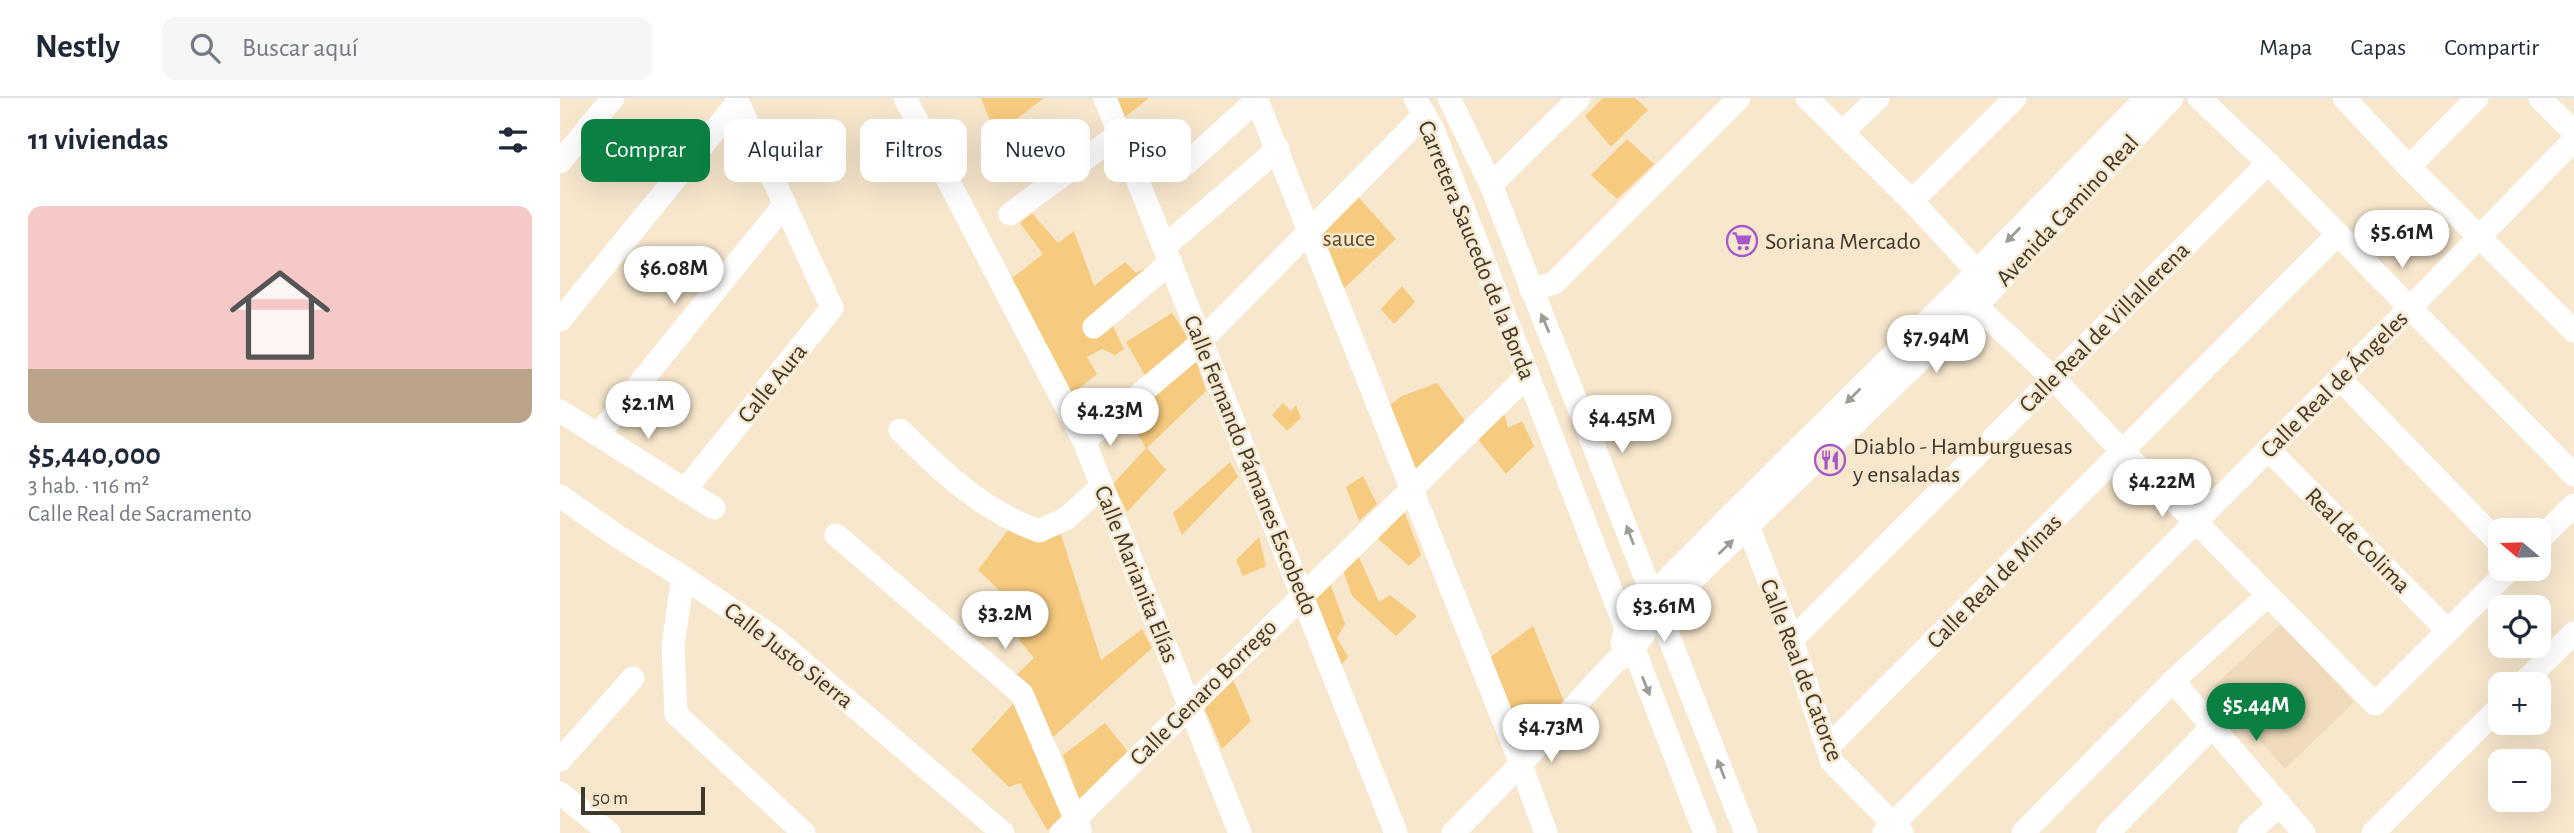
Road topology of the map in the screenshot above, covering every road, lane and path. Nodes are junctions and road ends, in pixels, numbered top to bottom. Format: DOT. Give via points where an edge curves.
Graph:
graph roads {
  1 [pos="905,98"];
  2 [pos="1105,98"];
  3 [pos="1449,98"];
  4 [pos="1578,98"];
  5 [pos="1739,98"];
  6 [pos="1807,98"];
  7 [pos="1878,98"];
  8 [pos="2015,98"];
  9 [pos="2146,98"];
  10 [pos="2172,98"];
  11 [pos="2199,98"];
  12 [pos="2344,98"];
  13 [pos="2477,98"];
  14 [pos="2540,98"];
  15 [pos="1256,99"];
  16 [pos="607,100"];
  17 [pos="737,100"];
  18 [pos="1420,106"];
  19 [pos="1113,119"];
  20 [pos="1843,132"];
  21 [pos="2574,132"];
  22 [pos="2574,140"];
  23 [pos="1104,145"];
  24 [pos="1278,149"];
  25 [pos="1191,159"];
  26 [pos="560,162"];
  27 [pos="2268,163"];
  28 [pos="2409,167"];
  29 [pos="1139,182"];
  30 [pos="1491,185"];
  31 [pos="1912,201"];
  32 [pos="785,204"];
  33 [pos="1010,214"];
  34 [pos="1310,230"];
  35 [pos="2338,234"];
  36 [pos="2480,237"];
  37 [pos="1168,254"];
  38 [pos="1977,272"];
  39 [pos="1993,289"];
  40 [pos="1531,290"];
  41 [pos="1956,293"];
  42 [pos="1976,306"];
  43 [pos="2409,309"];
  44 [pos="560,320"];
  45 [pos="1094,327"];
  46 [pos="2574,331"];
  47 [pos="1202,340"];
  48 [pos="1527,376"];
  49 [pos="2053,378"];
  50 [pos="2339,378"];
  51 [pos="560,411"];
  52 [pos="900,430"];
  53 [pos="598,435"];
  54 [pos="1084,441"];
  55 [pos="2268,449"];
  56 [pos="2122,451"];
  57 [pos="2574,475"];
  58 [pos="1102,486"];
  59 [pos="1412,488"];
  60 [pos="685,490"];
  61 [pos="560,496"];
  62 [pos="2574,505"];
  63 [pos="714,508"];
  64 [pos="2196,522"];
  65 [pos="1748,526"];
  66 [pos="2552,527"];
  67 [pos="2488,532"];
  68 [pos="836,535"];
  69 [pos="683,576"];
  70 [pos="2498,581"];
  71 [pos="1302,595"];
  72 [pos="2268,595"];
  73 [pos="1656,604"];
  74 [pos="2448,631"];
  75 [pos="2574,632"];
  76 [pos="1792,640"];
  77 [pos="1624,648"];
  78 [pos="2534,672"];
  79 [pos="633,678"];
  80 [pos="2173,681"];
  81 [pos="1189,706"];
  82 [pos="2488,719"];
  83 [pos="2212,727"];
  84 [pos="1827,748"];
  85 [pos="560,760"];
  86 [pos="1521,764"];
  87 [pos="560,793"];
  88 [pos="2280,804"];
  89 [pos="1072,828"];
  90 [pos="1893,830"];
  91 [pos="608,833"];
  92 [pos="804,833"];
  93 [pos="1003,833"];
  94 [pos="1240,833"];
  95 [pos="1396,833"];
  96 [pos="1453,833"];
  97 [pos="1546,833"];
  98 [pos="1704,833"];
  99 [pos="1746,833"];
  100 [pos="2023,833"];
  101 [pos="2108,833"];
  102 [pos="2249,833"];
  103 [pos="2304,833"];
  104 [pos="2373,833"];
  1 -- 54 [label="street, Calle Marianita Elías"];
  2 -- 19 [label="street, Calle Fernando Pámanes Escobedo"];
  3 -- 30 [label="street"];
  4 -- 30 [label="street"];
  5 -- 40 [label="street" via="1554,283"];
  6 -- 20 [label="street"];
  7 -- 20 [label="street"];
  8 -- 31 [label="street"];
  9 -- 38 [label="street, Avenida Camino Real, one-way"];
  10 -- 39 [label="street, Avenida Camino Real"];
  11 -- 27 [label="street"];
  12 -- 28 [label="street"];
  13 -- 28 [label="street"];
  14 -- 21 [label="street"];
  15 -- 24 [label="street"];
  15 -- 25 [label="street"];
  16 -- 26 [label="street"];
  17 -- 32 [label="street"];
  17 -- 44 [label="street"];
  18 -- 34 [label="street"];
  18 -- 48 [label="street, Carretera Saucedo de la Borda"];
  20 -- 31 [label="street"];
  22 -- 36 [label="street, Calle Real de Ángeles"];
  23 -- 33 [label="street"];
  24 -- 34 [label="street"];
  24 -- 37 [label="street"];
  27 -- 35 [label="street"];
  27 -- 49 [label="street, Calle Real de Villallerena"];
  28 -- 36 [label="street"];
  29 -- 37 [label="street, Calle Fernando Pámanes Escobedo"];
  30 -- 40 [label="street"];
  31 -- 38 [label="street"];
  32 -- 53 [label="street"];
  32 -- 60 [label="street, Calle Aura" via="832,308"];
  34 -- 47 [label="street"];
  34 -- 59 [label="street"];
  35 -- 43 [label="street"];
  35 -- 56 [label="street, Calle Real de Minas"];
  36 -- 43 [label="street, Calle Real de Ángeles"];
  36 -- 46 [label="street"];
  37 -- 45 [label="street"];
  37 -- 47 [label="street, Calle Fernando Pámanes Escobedo"];
  38 -- 39 [label="street"];
  38 -- 41 [label="street, Avenida Camino Real"];
  39 -- 42 [label="street, Avenida Camino Real"];
  73 -- 40 [label="street, one-way"];
  41 -- 42 [label="street"];
  41 -- 73 [label="street, Avenida Camino Real, one-way" via="1728,518"];
  42 -- 49 [label="street"];
  42 -- 65 [label="street, Avenida Camino Real"];
  43 -- 50 [label="street, Calle Real de Ángeles"];
  43 -- 57 [label="street"];
  47 -- 54 [label="street"];
  47 -- 71 [label="street, Calle Fernando Pámanes Escobedo"];
  48 -- 59 [label="street, Calle Genaro Borrego"];
  48 -- 77 [label="street, Carretera Saucedo de la Borda"];
  49 -- 56 [label="street"];
  49 -- 76 [label="street, Calle Real de Villallerena"];
  50 -- 55 [label="street, Calle Real de Ángeles"];
  50 -- 67 [label="street"];
  51 -- 53 [label="street"];
  52 -- 58 [label="street" via="948,478 981,502 1039,531 1068,518"];
  53 -- 60 [label="street"];
  54 -- 58 [label="street, Calle Marianita Elías"];
  55 -- 64 [label="street, Calle Real de Ángeles"];
  55 -- 74 [label="street, Real de Colima"];
  56 -- 64 [label="street"];
  56 -- 84 [label="street, Calle Real de Minas"];
  58 -- 81 [label="street, Calle Marianita Elías"];
  59 -- 71 [label="street, Calle Genaro Borrego"];
  59 -- 86 [label="street"];
  60 -- 63 [label="street"];
  61 -- 69 [label="street, Calle Justo Sierra"];
  62 -- 66 [label="street"];
  64 -- 72 [label="street"];
  64 -- 90 [label="street, Calle Real de Ángeles"];
  73 -- 65 [label="street, Avenida Camino Real, one-way"];
  65 -- 76 [label="street, Calle Real de Catorce"];
  68 -- 89 [label="street" via="1022,694"];
  69 -- 92 [label="street" via="673,645 676,714"];
  69 -- 93 [label="street, Calle Justo Sierra" via="774,638"];
  70 -- 74 [label="street"];
  71 -- 81 [label="street, Calle Genaro Borrego"];
  71 -- 95 [label="street, Calle Fernando Pámanes Escobedo"];
  72 -- 74 [label="street" via="2375,704"];
  72 -- 80 [label="street"];
  73 -- 77 [label="street"];
  99 -- 73 [label="street, one-way"];
  75 -- 78 [label="street"];
  76 -- 84 [label="street, Calle Real de Catorce"];
  77 -- 86 [label="street"];
  77 -- 98 [label="street, Carretera Saucedo de la Borda, one-way"];
  79 -- 85 [label="street"];
  80 -- 83 [label="street"];
  80 -- 100 [label="street"];
  81 -- 89 [label="street, Calle Genaro Borrego"];
  81 -- 94 [label="street, Calle Marianita Elías"];
  82 -- 104 [label="street"];
  83 -- 88 [label="street"];
  83 -- 101 [label="street"];
  84 -- 90 [label="street, Calle Real de Catorce" via="1832,762"];
  86 -- 96 [label="street"];
  86 -- 97 [label="street"];
  87 -- 91 [label="street"];
  88 -- 102 [label="street"];
  88 -- 103 [label="street"];
}
